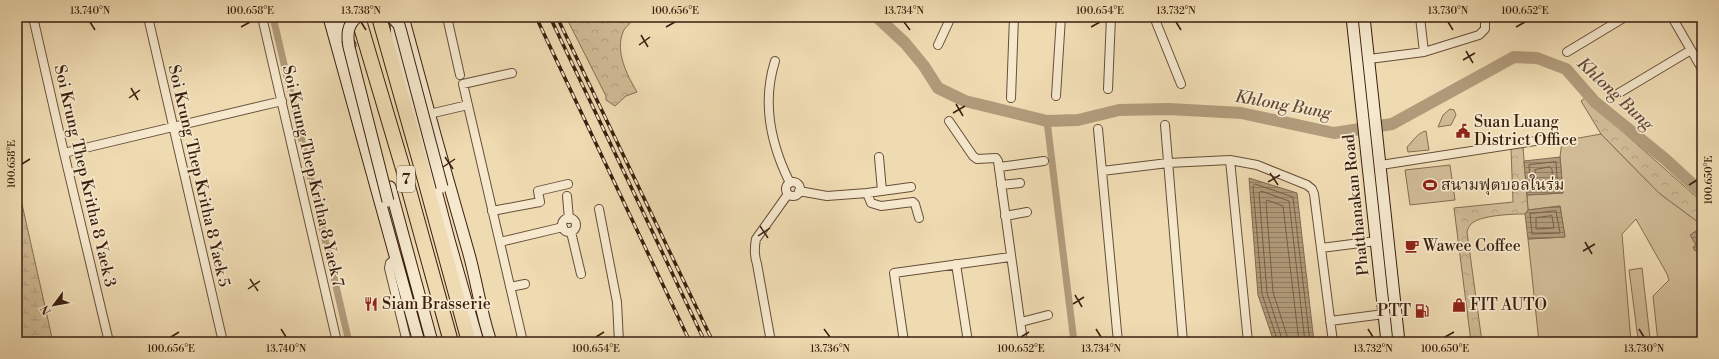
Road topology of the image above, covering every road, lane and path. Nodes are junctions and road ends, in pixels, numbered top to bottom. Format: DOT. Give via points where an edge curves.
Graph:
graph roads {
  1 [pos="33,17"];
  2 [pos="148,17"];
  3 [pos="262,17"];
  4 [pos="329,17"];
  5 [pos="336,17"];
  6 [pos="358,17"];
  7 [pos="379,17"];
  8 [pos="392,17"];
  9 [pos="395,17"];
  10 [pos="403,17"];
  11 [pos="447,17"];
  12 [pos="951,17"];
  13 [pos="1014,17"];
  14 [pos="1061,17"];
  15 [pos="1111,17"];
  16 [pos="1154,17"];
  17 [pos="1352,17"];
  18 [pos="1364,17"];
  19 [pos="1420,17"];
  20 [pos="1485,17"];
  21 [pos="1625,17"];
  22 [pos="1672,17"];
  23 [pos="938,45"];
  24 [pos="1691,50"];
  25 [pos="1424,52"];
  26 [pos="1567,52"];
  27 [pos="1369,59"];
  28 [pos="775,61"];
  29 [pos="1702,69"];
  30 [pos="512,73"];
  31 [pos="460,75"];
  32 [pos="1181,84"];
  33 [pos="1108,88"];
  34 [pos="1619,93"];
  35 [pos="1056,96"];
  36 [pos="1011,98"];
  37 [pos="282,101"];
  38 [pos="468,105"];
  39 [pos="429,114"];
  40 [pos="949,122"];
  41 [pos="1165,125"];
  42 [pos="174,126"];
  43 [pos="1098,129"];
  44 [pos="1555,138"];
  45 [pos="64,153"];
  46 [pos="879,157"];
  47 [pos="1230,160"];
  48 [pos="1044,161"];
  49 [pos="1168,163"];
  50 [pos="1381,165"];
  51 [pos="999,168"];
  52 [pos="1102,171"];
  53 [pos="790,183"];
  54 [pos="1020,183"];
  55 [pos="568,184"];
  56 [pos="1001,185"];
  57 [pos="911,187"];
  58 [pos="800,191"];
  59 [pos="882,191"];
  60 [pos="788,194"];
  61 [pos="867,194"];
  62 [pos="567,196"];
  63 [pos="599,210"];
  64 [pos="492,211"];
  65 [pos="1027,212"];
  66 [pos="1005,216"];
  67 [pos="919,218"];
  68 [pos="569,219"];
  69 [pos="563,227"];
  70 [pos="571,232"];
  71 [pos="1376,241"];
  72 [pos="500,242"];
  73 [pos="1321,248"];
  74 [pos="1010,257"];
  75 [pos="395,258"];
  76 [pos="956,264"];
  77 [pos="581,274"];
  78 [pos="1392,275"];
  79 [pos="1380,276"];
  80 [pos="525,284"];
  81 [pos="510,287"];
  82 [pos="411,313"];
  83 [pos="1384,314"];
  84 [pos="1048,315"];
  85 [pos="1330,321"];
  86 [pos="1021,322"];
  87 [pos="485,326"];
  88 [pos="430,341"];
  89 [pos="109,342"];
  90 [pos="223,342"];
  91 [pos="337,342"];
  92 [pos="407,342"];
  93 [pos="419,342"];
  94 [pos="451,342"];
  95 [pos="469,342"];
  96 [pos="478,342"];
  97 [pos="491,342"];
  98 [pos="522,342"];
  99 [pos="619,342"];
  100 [pos="771,342"];
  101 [pos="904,342"];
  102 [pos="968,342"];
  103 [pos="1023,342"];
  104 [pos="1118,342"];
  105 [pos="1183,342"];
  106 [pos="1248,342"];
  107 [pos="1333,342"];
  108 [pos="1387,342"];
  109 [pos="1399,342"];
  1 -- 45 [label="street, Soi Krung Thep Kritha 8 Yaek 3"];
  2 -- 42 [label="street, Soi Krung Thep Kritha 8 Yaek 5"];
  3 -- 37 [label="street, Soi Krung Thep Kritha 8 Yaek 7"];
  4 -- 75 [label="main road"];
  5 -- 88 [label="main road" via="353,56"];
  6 -- 82 [label="main road, bridge" via="350,26 349,47 407,278"];
  6 -- 94 [label="highway, 7"];
  7 -- 95 [label="highway, 7"];
  8 -- 87 [label="main road, bridge" via="399,24 461,257"];
  9 -- 96 [label="main road" via="402,62"];
  10 -- 39 [label="main road"];
  11 -- 31 [label="street"];
  12 -- 23 [label="street"];
  13 -- 36 [label="street"];
  14 -- 35 [label="street"];
  15 -- 33 [label="street"];
  16 -- 32 [label="street"];
  17 -- 71 [label="main road, Phatthanakan Road"];
  18 -- 27 [label="main road, Phatthanakan Road"];
  19 -- 25 [label="street"];
  20 -- 25 [label="street" via="1485,29 1479,35"];
  21 -- 26 [label="street"];
  22 -- 24 [label="street"];
  24 -- 29 [label="street"];
  24 -- 34 [label="street"];
  25 -- 27 [label="street"];
  27 -- 50 [label="main road, Phatthanakan Road"];
  28 -- 53 [label="street" via="770,76 768,104 777,154"];
  30 -- 38 [label="street" via="463,84"];
  37 -- 42 [label="street"];
  37 -- 91 [label="street, Soi Krung Thep Kritha 8 Yaek 7"];
  38 -- 39 [label="street"];
  38 -- 64 [label="street"];
  39 -- 87 [label="main road" via="474,272"];
  40 -- 51 [label="street" via="973,156 980,160 996,158"];
  41 -- 49 [label="street"];
  42 -- 45 [label="street"];
  42 -- 90 [label="street, Soi Krung Thep Kritha 8 Yaek 5"];
  43 -- 52 [label="street"];
  44 -- 50 [label="street"];
  45 -- 89 [label="street, Soi Krung Thep Kritha 8 Yaek 3"];
  46 -- 59 [label="street"];
  47 -- 49 [label="street"];
  47 -- 73 [label="street" via="1257,165 1307,184 1314,194"];
  47 -- 106 [label="street"];
  48 -- 51 [label="street"];
  49 -- 52 [label="street"];
  49 -- 105 [label="street"];
  50 -- 78 [label="main road, Phatthanakan Road"];
  51 -- 56 [label="street"];
  52 -- 104 [label="street"];
  53 -- 58 [label="street" via="798,185"];
  53 -- 60 [label="street" via="786,188"];
  54 -- 56 [label="street"];
  55 -- 64 [label="street" via="538,191 540,202"];
  56 -- 66 [label="street"];
  57 -- 59 [label="street"];
  58 -- 60 [label="street" via="794,196"];
  58 -- 61 [label="street" via="827,196"];
  59 -- 61 [label="street"];
  60 -- 100 [label="street" via="756,239 754,247"];
  61 -- 67 [label="street" via="871,203 881,206 913,202"];
  62 -- 68 [label="street"];
  63 -- 99 [label="street" via="617,302"];
  64 -- 72 [label="street"];
  65 -- 66 [label="street"];
  66 -- 74 [label="street"];
  68 -- 69 [label="street" via="564,222"];
  68 -- 70 [label="street" via="576,223 576,229"];
  69 -- 70 [label="street"];
  69 -- 72 [label="street"];
  70 -- 77 [label="street"];
  71 -- 73 [label="street"];
  71 -- 79 [label="main road, Phatthanakan Road"];
  72 -- 81 [label="street"];
  73 -- 85 [label="street"];
  74 -- 76 [label="street"];
  74 -- 86 [label="street"];
  75 -- 82 [label="main road"];
  75 -- 92 [label="street" via="389,268"];
  76 -- 101 [label="street" via="894,274"];
  76 -- 102 [label="street"];
  78 -- 79 [label="main road"];
  78 -- 109 [label="main road, Phatthanakan Road"];
  79 -- 83 [label="main road, Phatthanakan Road"];
  80 -- 81 [label="street"];
  81 -- 98 [label="street"];
  82 -- 93 [label="main road"];
  83 -- 85 [label="street"];
  83 -- 108 [label="main road, Phatthanakan Road"];
  84 -- 86 [label="street"];
  85 -- 107 [label="street"];
  86 -- 103 [label="street"];
  87 -- 97 [label="main road"];
}
